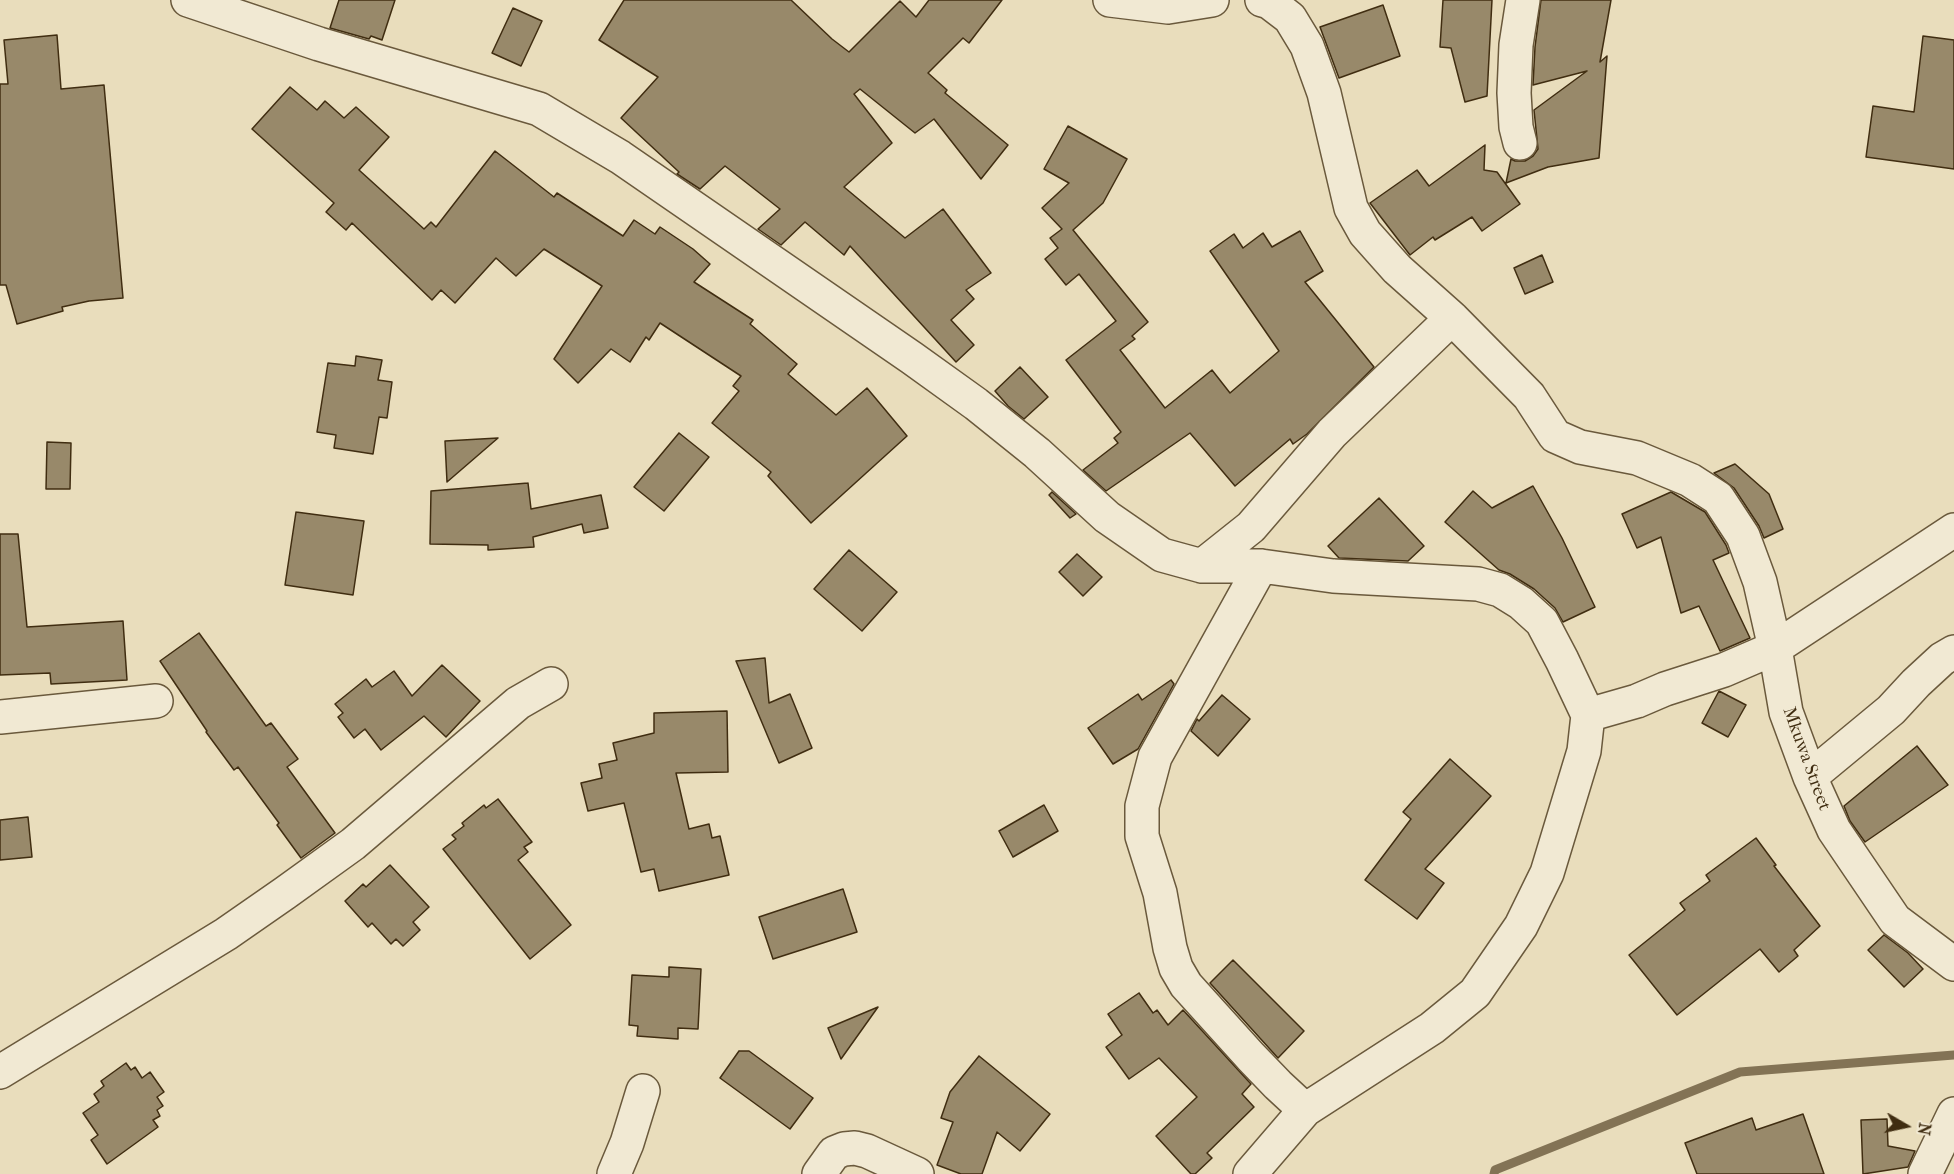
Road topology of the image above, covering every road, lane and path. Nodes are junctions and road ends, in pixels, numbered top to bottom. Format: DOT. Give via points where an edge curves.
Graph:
graph roads {
  1 [pos="188,0"];
  2 [pos="1110,0"];
  3 [pos="1212,0"];
  4 [pos="1262,0"];
  5 [pos="1523,0"];
  6 [pos="1168,3"];
  7 [pos="1520,143"];
  8 [pos="1452,318"];
  9 [pos="1954,530"];
  10 [pos="1202,566"];
  11 [pos="1261,566"];
  12 [pos="1775,648"];
  13 [pos="1954,652"];
  14 [pos="551,684"];
  15 [pos="156,701"];
  16 [pos="1588,715"];
  17 [pos="0,717"];
  18 [pos="1810,777"];
  19 [pos="1954,964"];
  20 [pos="0,1072"];
  21 [pos="644,1091"];
  22 [pos="1305,1110"];
  23 [pos="1950,1136"];
  24 [pos="614,1174"];
  25 [pos="819,1174"];
  26 [pos="917,1174"];
  27 [pos="1250,1174"];
  28 [pos="1924,1174"];
  1 -- 10 [label="street" via="319,44 540,109 621,157 912,358 1037,453 1136,538 1162,555"];
  2 -- 6 [label="street"];
  3 -- 6 [label="street"];
  4 -- 8 [label="street, Mkuwa Street" via="1290,18 1307,46 1324,93 1351,208 1365,233 1397,269"];
  5 -- 7 [label="street" via="1514,93"];
  8 -- 10 [label="street" via="1332,433 1251,527"];
  8 -- 12 [label="street, Mkuwa Street" via="1529,396 1555,436 1580,447 1637,458 1690,480 1718,498 1743,536 1760,582"];
  9 -- 12 [label="street"];
  10 -- 11 [label="street"];
  11 -- 16 [label="street" via="1334,576 1478,584 1500,590 1542,622"];
  11 -- 22 [label="street" via="1155,758 1142,806 1142,836 1160,893 1170,948 1186,985"];
  12 -- 16 [label="street" via="1724,670"];
  12 -- 18 [label="street, Mkuwa Street" via="1786,712"];
  13 -- 18 [label="street"];
  14 -- 20 [label="street" via="518,703 353,844 285,893 226,934"];
  15 -- 17 [label="street"];
  16 -- 22 [label="street" via="1584,752 1546,873 1521,926 1475,993 1432,1028"];
  18 -- 19 [label="street, Mkuwa Street" via="1834,830 1895,920"];
  21 -- 24 [label="street"];
  22 -- 27 [label="street"];
  23 -- 28 [label="street"];
  25 -- 26 [label="street" via="834,1153 855,1148"];
}
